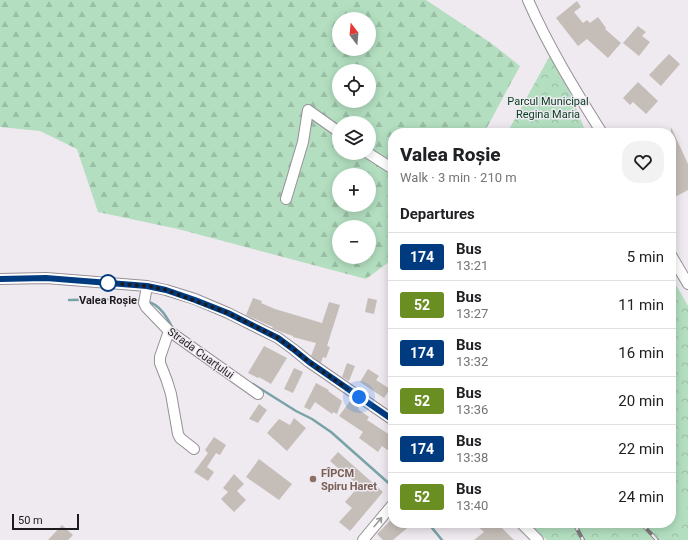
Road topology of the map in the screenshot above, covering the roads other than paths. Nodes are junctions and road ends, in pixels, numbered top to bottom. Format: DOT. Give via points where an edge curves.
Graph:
graph roads {
  1 [pos="528,0"];
  2 [pos="332,127"];
  3 [pos="599,128"];
  4 [pos="376,158"];
  5 [pos="388,166"];
  6 [pos="286,199"];
  7 [pos="676,264"];
  8 [pos="0,279"];
  9 [pos="688,284"];
  10 [pos="147,286"];
  11 [pos="169,331"];
  12 [pos="258,394"];
  13 [pos="388,417"];
  14 [pos="194,449"];
  15 [pos="388,510"];
  16 [pos="526,528"];
  17 [pos="363,540"];
  18 [pos="538,540"];
  1 -- 3 [label="street" via="563,70"];
  2 -- 6 [label="street" via="308,110 303,142"];
  4 -- 5 [label="street"];
  7 -- 9 [label="street"];
  8 -- 10 [label="street" via="46,278"];
  10 -- 11 [label="street, Strada Cuarțului" via="144,303"];
  10 -- 13 [label="street" via="195,300 264,330"];
  11 -- 12 [label="street, Strada Cuarțului"];
  11 -- 14 [label="street" via="160,363 171,394 178,434"];
  17 -- 15 [label="street, one-way"];
  16 -- 18 [label="street"];
}
